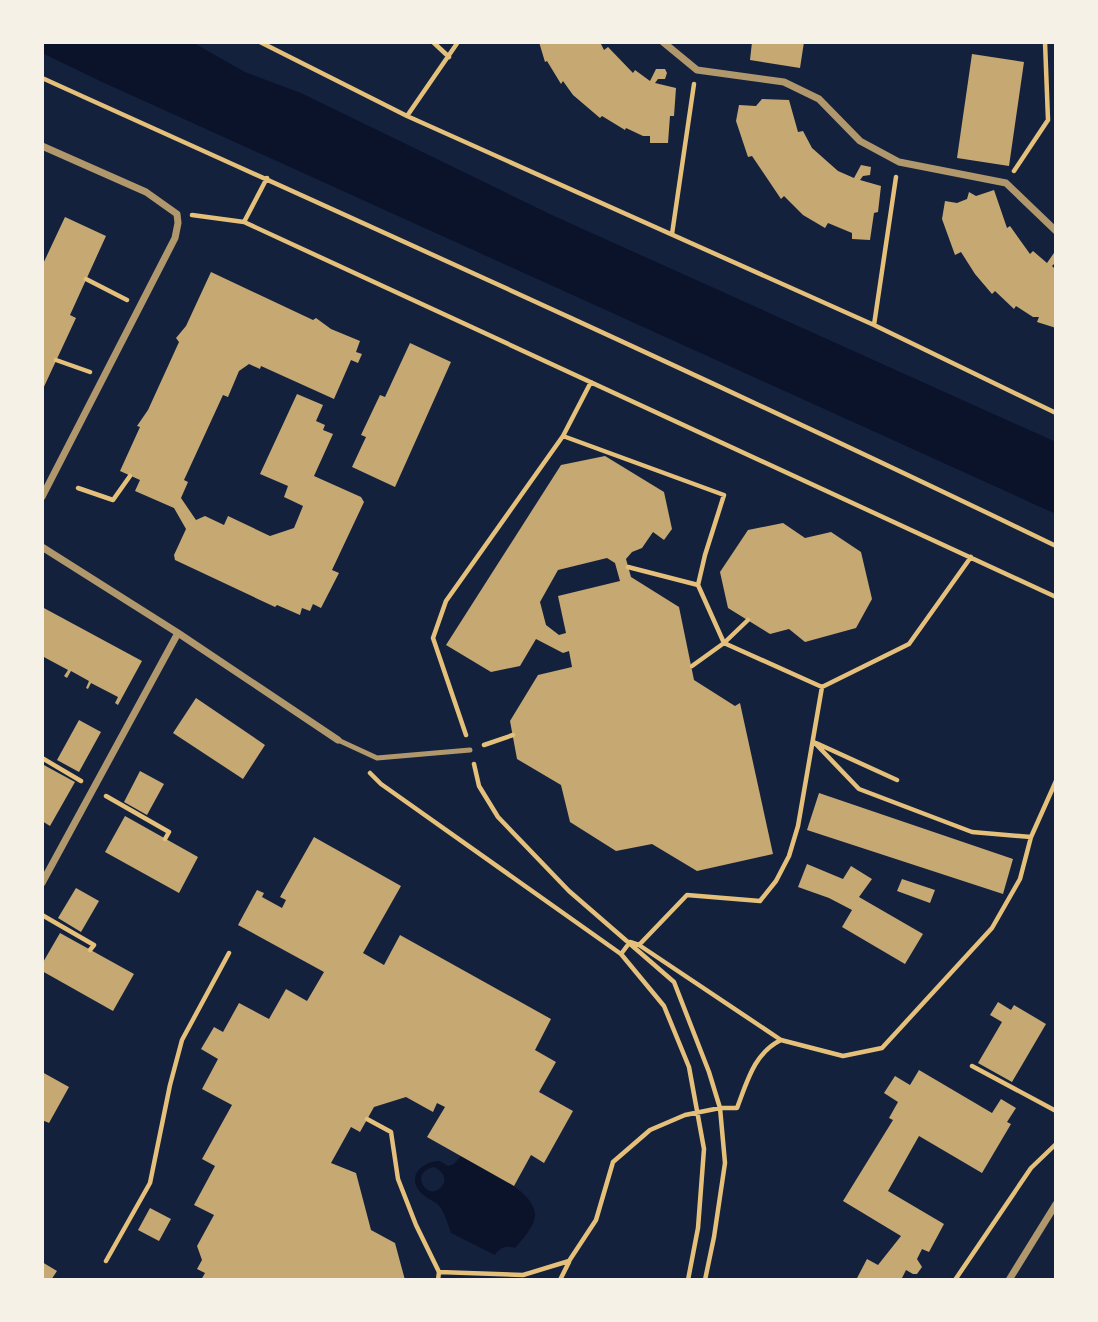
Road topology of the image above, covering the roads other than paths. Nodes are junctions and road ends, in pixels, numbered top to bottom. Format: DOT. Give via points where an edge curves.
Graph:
graph roads {
  1 [pos="663,42"];
  2 [pos="42,146"];
  3 [pos="1056,231"];
  4 [pos="42,497"];
  5 [pos="42,547"];
  6 [pos="178,633"];
  7 [pos="338,740"];
  8 [pos="470,750"];
  9 [pos="42,883"];
  10 [pos="1056,1204"];
  11 [pos="1009,1280"];
  1 -- 3 [label="street" via="697,70 784,82 819,99 860,141 898,162 1006,183"];
  2 -- 4 [label="street" via="146,192 177,214 178,223 175,238"];
  5 -- 6 [label="street"];
  6 -- 7 [label="street"];
  6 -- 9 [label="street"];
  7 -- 8 [label="lane" via="377,758"];
  10 -- 11 [label="street"];
}
